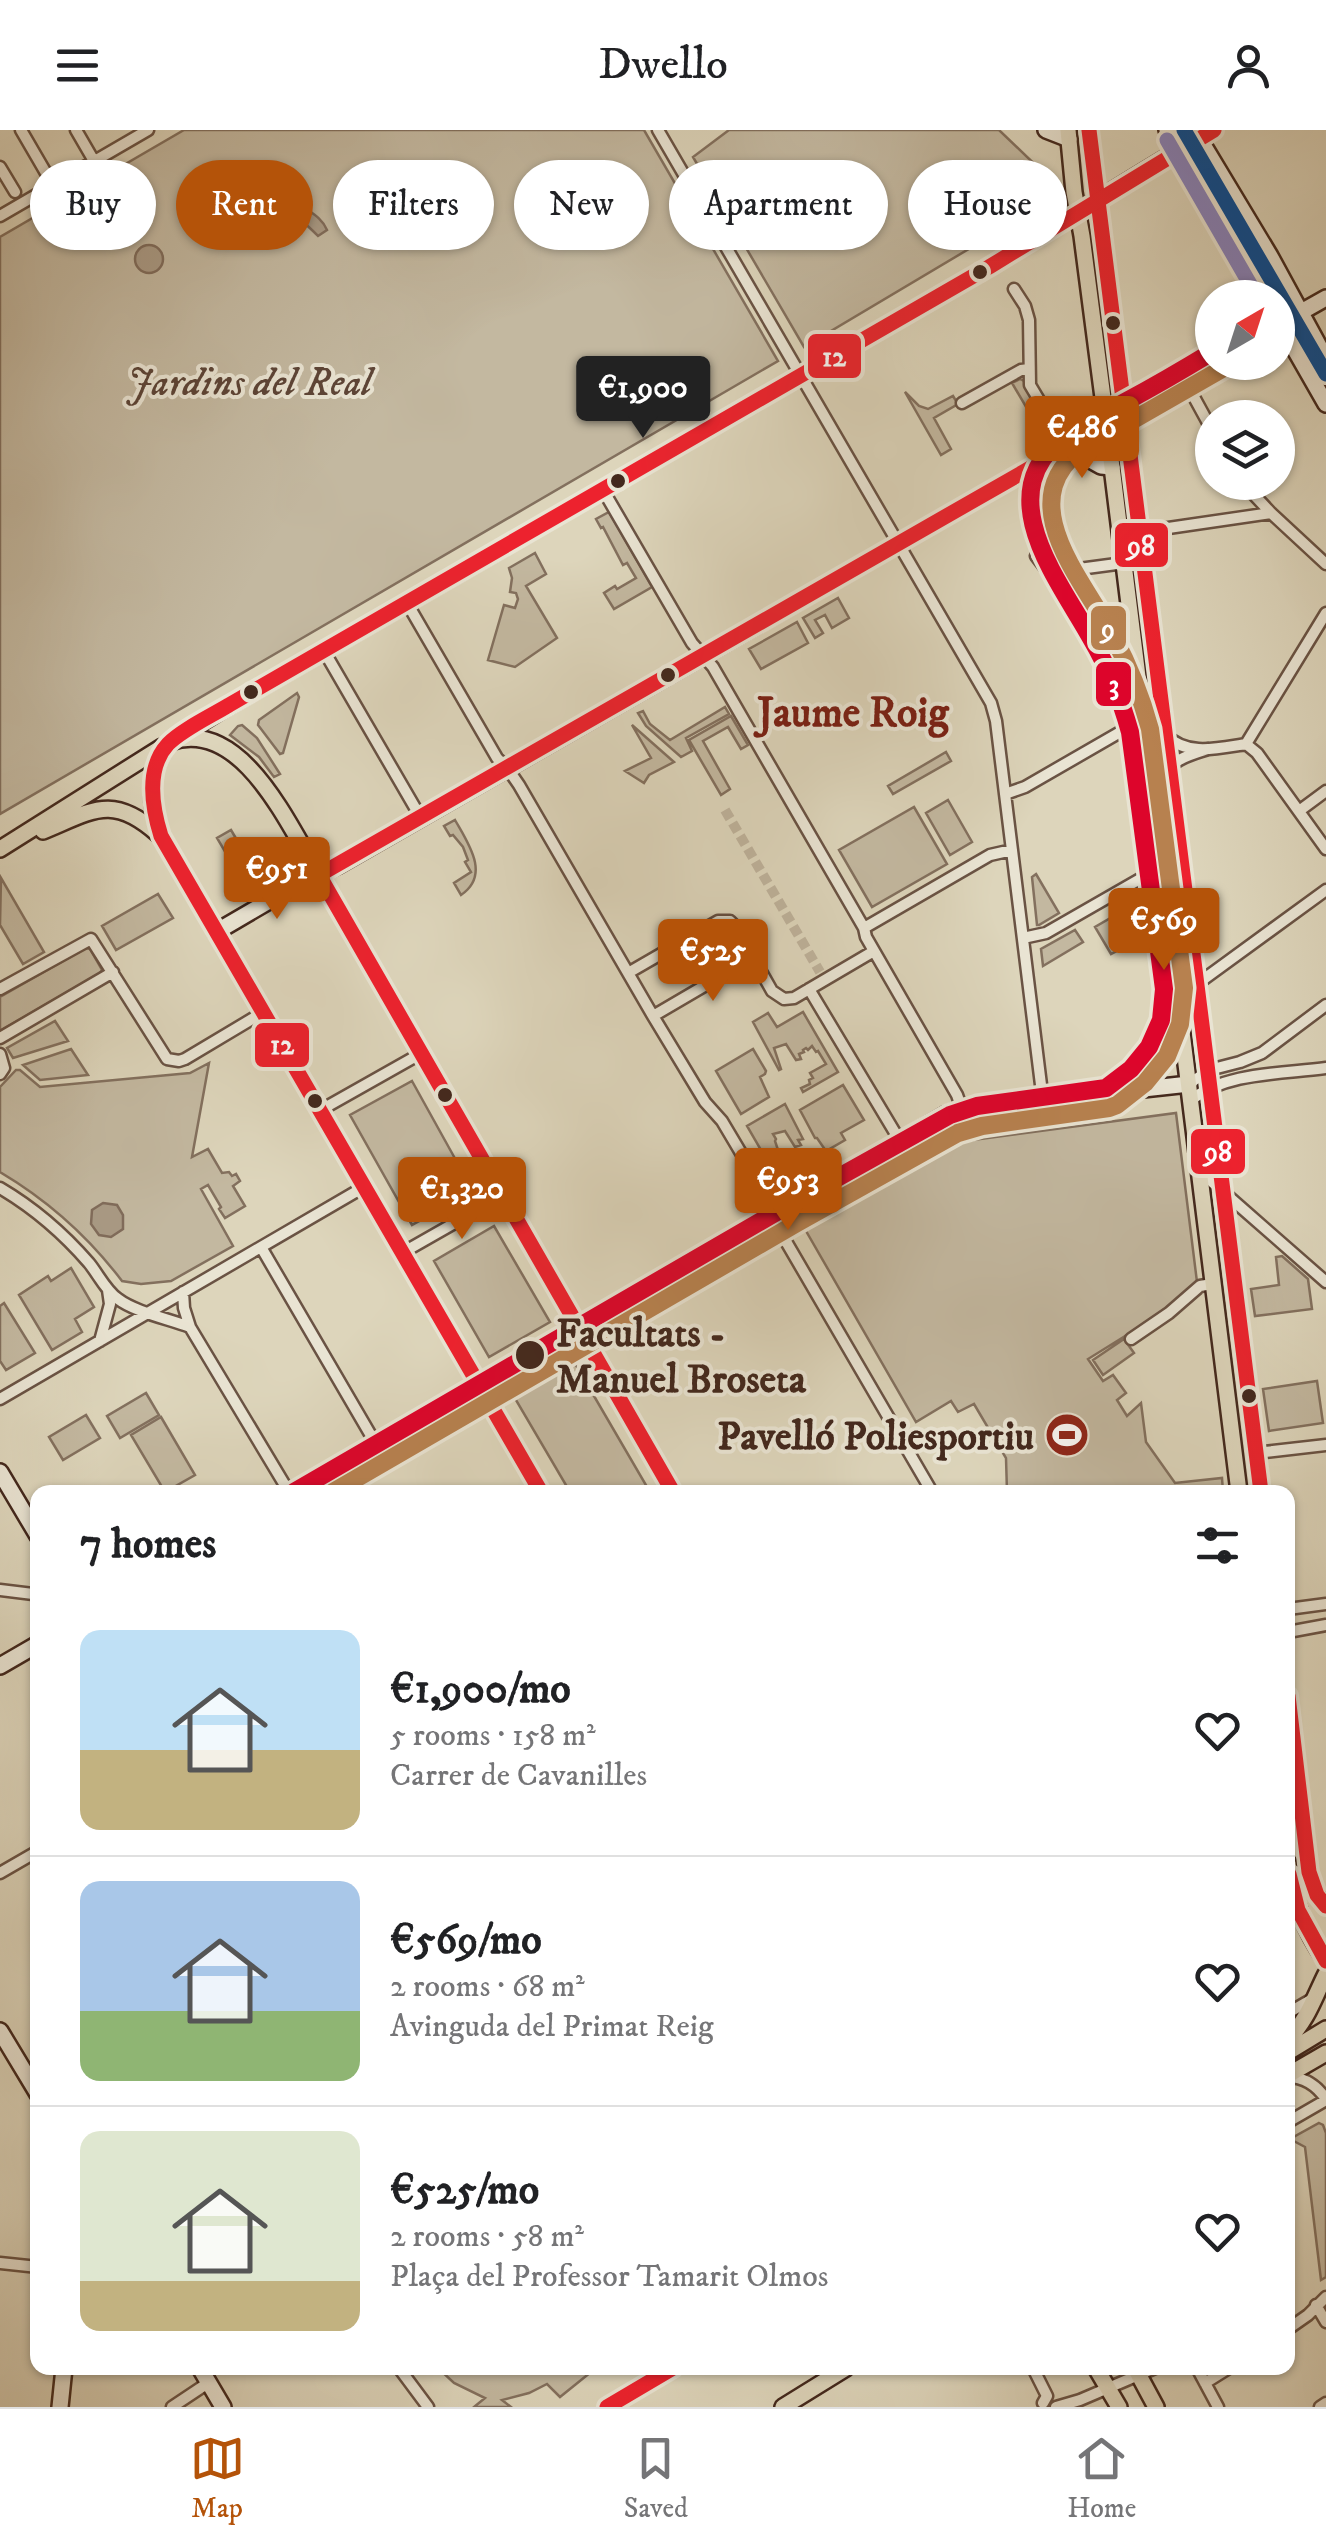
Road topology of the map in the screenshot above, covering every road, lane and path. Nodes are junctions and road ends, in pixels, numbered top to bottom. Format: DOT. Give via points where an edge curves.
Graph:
graph roads {
  1 [pos="22,130"];
  2 [pos="76,130"];
  3 [pos="148,130"];
  4 [pos="658,130"];
  5 [pos="1046,130"];
  6 [pos="1089,130"];
  7 [pos="1167,130"];
  8 [pos="1214,130"];
  9 [pos="1069,134"];
  10 [pos="1196,134"];
  11 [pos="129,135"];
  12 [pos="1178,150"];
  13 [pos="39,160"];
  14 [pos="93,160"];
  15 [pos="95,160"];
  16 [pos="0,167"];
  17 [pos="14,192"];
  18 [pos="1098,198"];
  19 [pos="30,199"];
  20 [pos="1078,212"];
  21 [pos="0,216"];
  22 [pos="1253,280"];
  23 [pos="1014,289"];
  24 [pos="1326,298"];
  25 [pos="1299,313"];
  26 [pos="1295,315"];
  27 [pos="1295,352"];
  28 [pos="1326,359"];
  29 [pos="1029,369"];
  30 [pos="1195,370"];
  31 [pos="802,376"];
  32 [pos="1183,377"];
  33 [pos="1196,400"];
  34 [pos="962,404"];
  35 [pos="1326,404"];
  36 [pos="1125,410"];
  37 [pos="1106,423"];
  38 [pos="1066,447"];
  39 [pos="1112,467"];
  40 [pos="603,490"];
  41 [pos="1259,500"];
  42 [pos="1271,513"];
  43 [pos="1141,532"];
  44 [pos="899,544"];
  45 [pos="1036,556"];
  46 [pos="1124,563"];
  47 [pos="1326,564"];
  48 [pos="407,603"];
  49 [pos="1326,613"];
  50 [pos="324,651"];
  51 [pos="704,656"];
  52 [pos="1144,725"];
  53 [pos="1166,734"];
  54 [pos="170,742"];
  55 [pos="1246,744"];
  56 [pos="1208,750"];
  57 [pos="1170,766"];
  58 [pos="508,769"];
  59 [pos="1326,790"];
  60 [pos="1005,794"];
  61 [pos="1298,811"];
  62 [pos="420,818"];
  63 [pos="161,836"];
  64 [pos="1,849"];
  65 [pos="1326,849"];
  66 [pos="1012,850"];
  67 [pos="1161,866"];
  68 [pos="319,876"];
  69 [pos="1326,890"];
  70 [pos="1168,915"];
  71 [pos="864,928"];
  72 [pos="216,932"];
  73 [pos="1024,938"];
  74 [pos="874,951"];
  75 [pos="752,958"];
  76 [pos="113,972"];
  77 [pos="628,973"];
  78 [pos="1197,980"];
  79 [pos="0,989"];
  80 [pos="809,989"];
  81 [pos="1326,1006"];
  82 [pos="262,1013"];
  83 [pos="653,1016"];
  84 [pos="0,1038"];
  85 [pos="1262,1053"];
  86 [pos="0,1054"];
  87 [pos="420,1054"];
  88 [pos="1326,1068"];
  89 [pos="0,1074"];
  90 [pos="1271,1075"];
  91 [pos="1210,1078"];
  92 [pos="1190,1092"];
  93 [pos="1043,1102"];
  94 [pos="962,1110"];
  95 [pos="319,1111"];
  96 [pos="1195,1131"];
  97 [pos="900,1141"];
  98 [pos="364,1187"];
  99 [pos="0,1188"];
  100 [pos="1224,1194"];
  101 [pos="502,1196"];
  102 [pos="772,1216"];
  103 [pos="1256,1222"];
  104 [pos="1229,1235"];
  105 [pos="261,1247"];
  106 [pos="402,1254"];
  107 [pos="1326,1282"];
  108 [pos="1212,1284"];
  109 [pos="108,1288"];
  110 [pos="184,1292"];
  111 [pos="150,1312"];
  112 [pos="190,1326"];
  113 [pos="577,1327"];
  114 [pos="1131,1338"];
  115 [pos="100,1341"];
  116 [pos="481,1388"];
  117 [pos="0,1399"];
  118 [pos="1326,1445"];
  119 [pos="375,1448"];
  120 [pos="1256,1454"];
  121 [pos="0,1472"];
  122 [pos="285,1485"];
  123 [pos="310,1485"];
  124 [pos="537,1485"];
  125 [pos="668,1485"];
  126 [pos="928,1485"];
  127 [pos="1238,1485"];
  128 [pos="1261,1485"];
  129 [pos="30,1523"];
  130 [pos="0,1590"];
  131 [pos="30,1593"];
  132 [pos="1326,1604"];
  133 [pos="1295,1608"];
  134 [pos="1326,1625"];
  135 [pos="1295,1631"];
  136 [pos="30,1649"];
  137 [pos="0,1666"];
  138 [pos="1295,1771"];
  139 [pos="30,1855"];
  140 [pos="0,1873"];
  141 [pos="1319,1882"];
  142 [pos="1326,1906"];
  143 [pos="1295,1908"];
  144 [pos="1326,1962"];
  145 [pos="1326,1974"];
  146 [pos="1315,1998"];
  147 [pos="1295,2009"];
  148 [pos="1326,2029"];
  149 [pos="0,2031"];
  150 [pos="1295,2032"];
  151 [pos="1295,2048"];
  152 [pos="6,2053"];
  153 [pos="1326,2053"];
  154 [pos="1295,2072"];
  155 [pos="1295,2078"];
  156 [pos="30,2084"];
  157 [pos="1326,2100"];
  158 [pos="1295,2118"];
  159 [pos="0,2263"];
  160 [pos="30,2266"];
  161 [pos="1321,2301"];
  162 [pos="1326,2322"];
  163 [pos="1295,2323"];
  164 [pos="63,2375"];
  165 [pos="204,2375"];
  166 [pos="403,2375"];
  167 [pos="661,2375"];
  168 [pos="835,2375"];
  169 [pos="1037,2375"];
  170 [pos="1100,2375"];
  171 [pos="1130,2375"];
  172 [pos="1139,2375"];
  173 [pos="1201,2375"];
  174 [pos="1218,2375"];
  175 [pos="208,2382"];
  176 [pos="1205,2383"];
  177 [pos="1108,2388"];
  178 [pos="1039,2405"];
  179 [pos="60,2407"];
  180 [pos="172,2407"];
  181 [pos="223,2407"];
  182 [pos="428,2407"];
  183 [pos="607,2407"];
  184 [pos="783,2407"];
  185 [pos="1056,2407"];
  186 [pos="1119,2407"];
  187 [pos="1156,2407"];
  188 [pos="1218,2407"];
  1 -- 13 [label="street"];
  2 -- 14 [label="street"];
  3 -- 11 [label="street"];
  4 -- 31 [label="street"];
  5 -- 9 [label="street"];
  6 -- 18 [label="main road"];
  7 -- 12 [label="street"];
  8 -- 10 [label="street"];
  9 -- 20 [label="main road"];
  10 -- 12 [label="street"];
  10 -- 25 [label="street"];
  11 -- 15 [label="street"];
  12 -- 18 [label="street"];
  12 -- 22 [label="street"];
  16 -- 17 [label="street"];
  18 -- 20 [label="street"];
  18 -- 36 [label="main road"];
  19 -- 21 [label="street"];
  20 -- 31 [label="street"];
  20 -- 37 [label="main road"];
  23 -- 29 [label="street" via="1029,320"];
  24 -- 25 [label="street"];
  25 -- 26 [label="street"];
  25 -- 28 [label="street"];
  27 -- 35 [label="street"];
  29 -- 34 [label="street"];
  29 -- 38 [label="street" via="1030,385"];
  30 -- 32 [label="street"];
  31 -- 40 [label="street"];
  31 -- 44 [label="street"];
  32 -- 33 [label="street"];
  32 -- 36 [label="street"];
  36 -- 37 [label="street"];
  36 -- 43 [label="main road"];
  37 -- 38 [label="street"];
  37 -- 39 [label="main road"];
  38 -- 39 [label="street"];
  38 -- 44 [label="street"];
  39 -- 43 [label="main road"];
  39 -- 46 [label="main road"];
  40 -- 48 [label="street"];
  40 -- 51 [label="street"];
  41 -- 42 [label="street"];
  42 -- 43 [label="street"];
  42 -- 47 [label="street"];
  43 -- 53 [label="main road"];
  44 -- 51 [label="street"];
  44 -- 60 [label="street" via="991,704"];
  45 -- 46 [label="street" via="1050,573"];
  46 -- 52 [label="main road"];
  48 -- 50 [label="street"];
  48 -- 58 [label="street"];
  49 -- 55 [label="street"];
  50 -- 54 [label="street"];
  50 -- 62 [label="street"];
  51 -- 58 [label="street"];
  51 -- 71 [label="street"];
  52 -- 60 [label="street" via="1128,727"];
  52 -- 67 [label="main road"];
  53 -- 56 [label="street" via="1182,746"];
  53 -- 57 [label="main road"];
  54 -- 63 [label="main road" via="158,760 152,791"];
  54 -- 64 [label="main road"];
  54 -- 68 [label="main road" via="205,739 249,766"];
  55 -- 56 [label="street"];
  55 -- 61 [label="street"];
  56 -- 57 [label="street"];
  57 -- 67 [label="street" via="1162,778 1170,854"];
  57 -- 78 [label="main road"];
  58 -- 62 [label="street"];
  58 -- 77 [label="street"];
  59 -- 61 [label="street"];
  60 -- 66 [label="street"];
  61 -- 65 [label="street"];
  62 -- 68 [label="street"];
  63 -- 64 [label="main road" via="116,809 96,809"];
  63 -- 72 [label="main road"];
  66 -- 71 [label="street" via="990,855"];
  66 -- 73 [label="street"];
  67 -- 70 [label="main road"];
  67 -- 73 [label="street" via="1046,934"];
  68 -- 72 [label="street"];
  68 -- 87 [label="main road"];
  69 -- 78 [label="street"];
  70 -- 78 [label="street" via="1180,936 1184,973"];
  70 -- 92 [label="main road"];
  71 -- 74 [label="street"];
  72 -- 82 [label="main road"];
  73 -- 93 [label="street"];
  74 -- 80 [label="street"];
  74 -- 94 [label="street"];
  75 -- 77 [label="street" via="735,926 724,920"];
  75 -- 80 [label="street" via="778,996 788,999"];
  75 -- 83 [label="street"];
  76 -- 79 [label="street" via="88,940"];
  76 -- 82 [label="street" via="162,1055 173,1061"];
  76 -- 84 [label="street"];
  77 -- 83 [label="street"];
  78 -- 91 [label="main road"];
  80 -- 97 [label="street"];
  81 -- 85 [label="street"];
  82 -- 95 [label="main road"];
  83 -- 102 [label="street" via="722,1121"];
  85 -- 90 [label="street" via="1257,1067"];
  85 -- 91 [label="street"];
  86 -- 89 [label="street"];
  87 -- 95 [label="street"];
  87 -- 101 [label="main road"];
  88 -- 90 [label="street"];
  90 -- 91 [label="street"];
  91 -- 92 [label="street"];
  91 -- 92 [label="street"];
  91 -- 100 [label="main road"];
  92 -- 93 [label="street"];
  92 -- 96 [label="main road"];
  93 -- 94 [label="street"];
  94 -- 97 [label="street"];
  95 -- 98 [label="main road"];
  96 -- 100 [label="street" via="1206,1146 1211,1179"];
  96 -- 108 [label="main road"];
  97 -- 102 [label="street"];
  98 -- 105 [label="street"];
  98 -- 106 [label="main road"];
  99 -- 109 [label="street" via="65,1236"];
  100 -- 103 [label="street"];
  100 -- 104 [label="main road"];
  101 -- 106 [label="street"];
  101 -- 113 [label="main road"];
  102 -- 113 [label="street"];
  102 -- 126 [label="street"];
  103 -- 104 [label="street" via="1240,1221"];
  103 -- 107 [label="street"];
  104 -- 120 [label="main road"];
  105 -- 110 [label="street"];
  105 -- 119 [label="street"];
  106 -- 116 [label="main road"];
  108 -- 114 [label="street"];
  108 -- 127 [label="main road"];
  109 -- 111 [label="street" via="115,1298"];
  109 -- 115 [label="street"];
  110 -- 111 [label="street"];
  110 -- 112 [label="street"];
  111 -- 112 [label="street"];
  111 -- 115 [label="street"];
  112 -- 122 [label="street"];
  113 -- 116 [label="street"];
  113 -- 125 [label="main road"];
  115 -- 117 [label="street"];
  116 -- 119 [label="street"];
  116 -- 124 [label="main road"];
  118 -- 120 [label="street"];
  119 -- 123 [label="street"];
  120 -- 128 [label="main road"];
  121 -- 129 [label="street"];
  130 -- 131 [label="street"];
  132 -- 133 [label="street"];
  134 -- 135 [label="street"];
  136 -- 137 [label="street"];
  138 -- 141 [label="main road"];
  139 -- 140 [label="street"];
  141 -- 142 [label="main road"];
  143 -- 144 [label="main road"];
  145 -- 146 [label="main road"];
  146 -- 147 [label="street"];
  146 -- 150 [label="main road"];
  148 -- 151 [label="main road"];
  149 -- 152 [label="street"];
  152 -- 156 [label="street"];
  153 -- 154 [label="main road"];
  155 -- 157 [label="street"];
  157 -- 158 [label="street"];
  159 -- 160 [label="street"];
  161 -- 162 [label="street"];
  161 -- 163 [label="street"];
  164 -- 179 [label="street"];
  165 -- 175 [label="street"];
  166 -- 182 [label="street"];
  167 -- 183 [label="main road"];
  168 -- 184 [label="main road"];
  169 -- 178 [label="street" via="1047,2396"];
  170 -- 177 [label="main road"];
  171 -- 177 [label="street"];
  172 -- 187 [label="main road"];
  173 -- 176 [label="street"];
  174 -- 176 [label="street"];
  175 -- 180 [label="street"];
  175 -- 181 [label="street"];
  176 -- 188 [label="street"];
  177 -- 185 [label="street"];
  177 -- 186 [label="main road"];
  178 -- 185 [label="street"];
}
